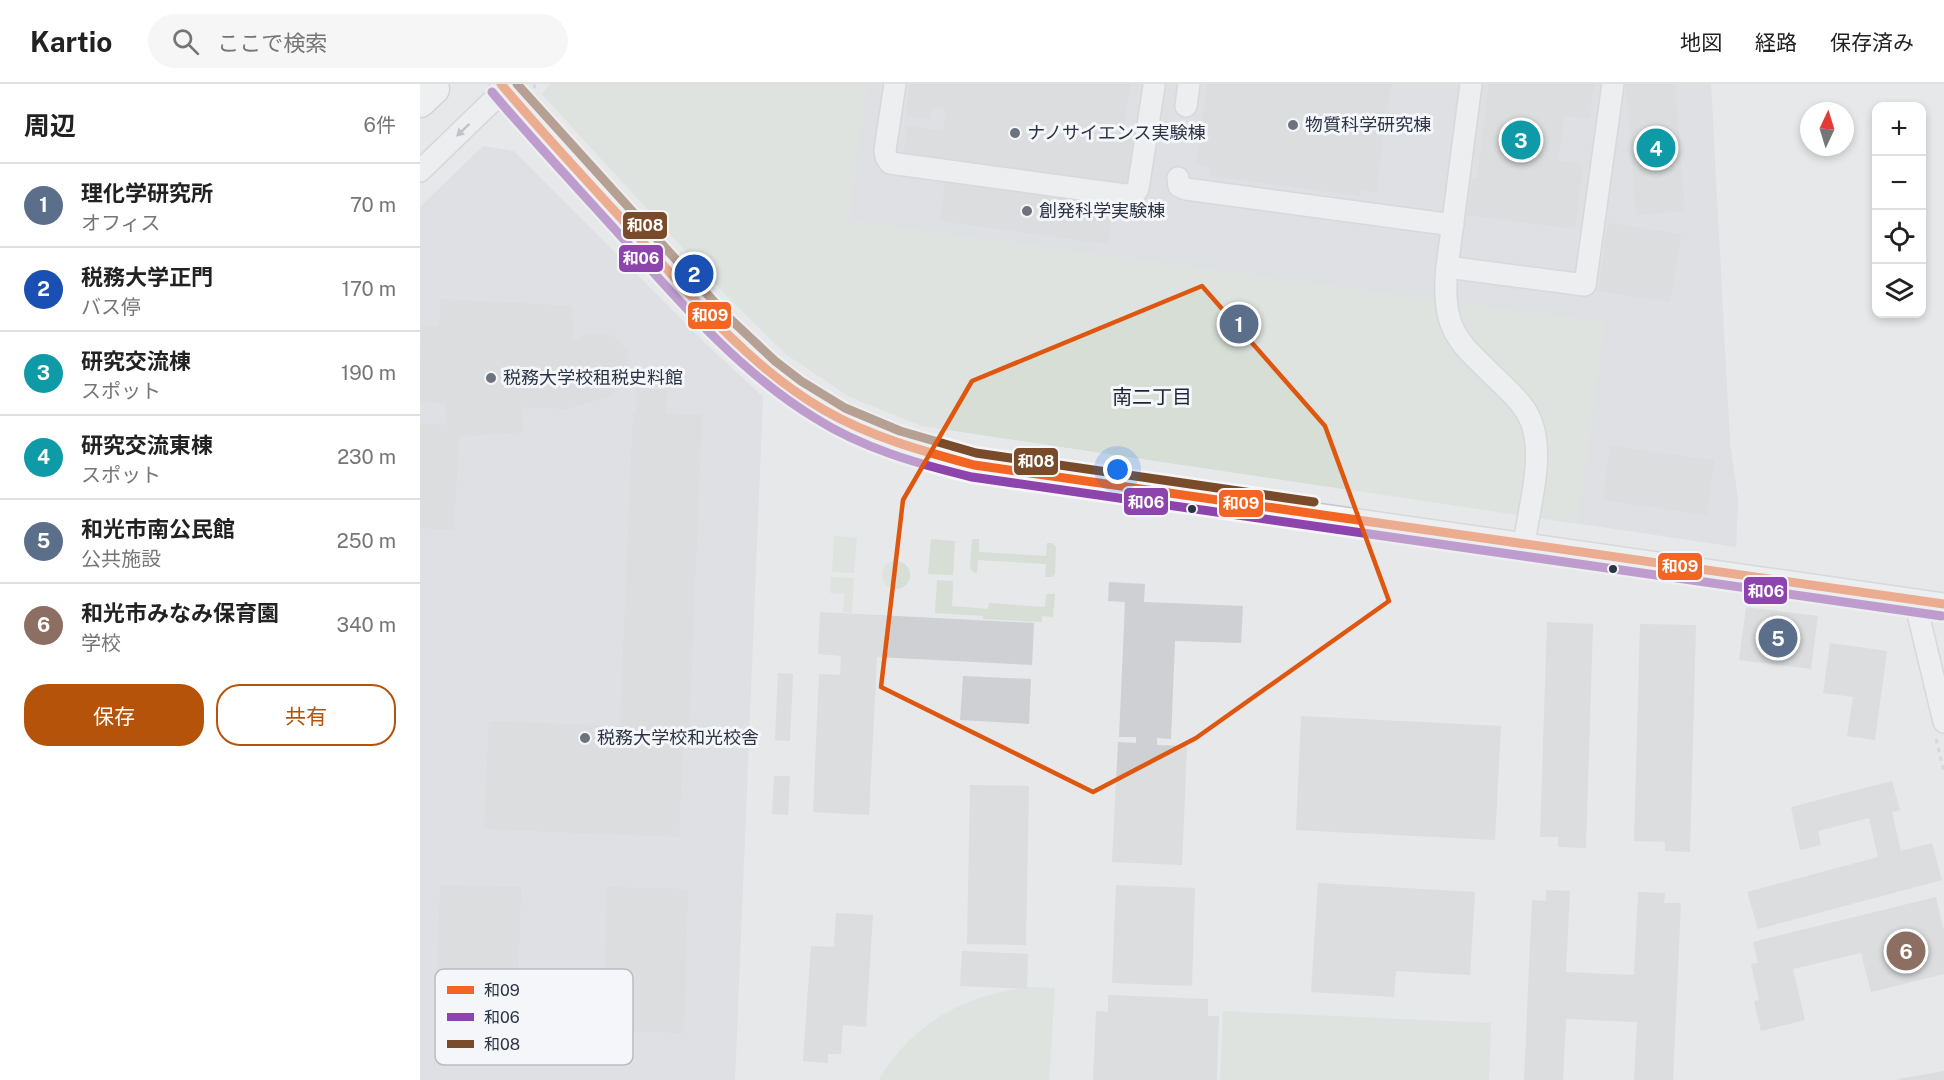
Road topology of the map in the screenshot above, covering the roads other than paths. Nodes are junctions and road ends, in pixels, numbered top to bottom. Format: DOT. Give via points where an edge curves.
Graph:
graph roads {
  1 [pos="895,84"];
  2 [pos="1189,84"];
  3 [pos="1471,84"];
  4 [pos="1613,84"];
  5 [pos="506,86"];
  6 [pos="1154,86"];
  7 [pos="1186,106"];
  8 [pos="420,171"];
  9 [pos="1178,178"];
  10 [pos="1453,225"];
  11 [pos="1447,267"];
  12 [pos="1524,544"];
  13 [pos="1915,601"];
  14 [pos="1944,604"];
  15 [pos="1944,722"];
  1 -- 6 [label="street" via="885,150 890,163 1125,195 1138,189"];
  2 -- 7 [label="street"];
  3 -- 10 [label="street"];
  4 -- 11 [label="street" via="1585,285"];
  5 -- 8 [label="street, one-way"];
  5 -- 12 [label="street" via="728,334 776,378 822,409 869,433 974,465"];
  9 -- 10 [label="street" via="1179,186 1186,189"];
  10 -- 11 [label="street"];
  11 -- 12 [label="street" via="1449,322 1457,337 1522,404 1537,441"];
  12 -- 13 [label="street"];
  13 -- 14 [label="street"];
  13 -- 15 [label="street"];
}
